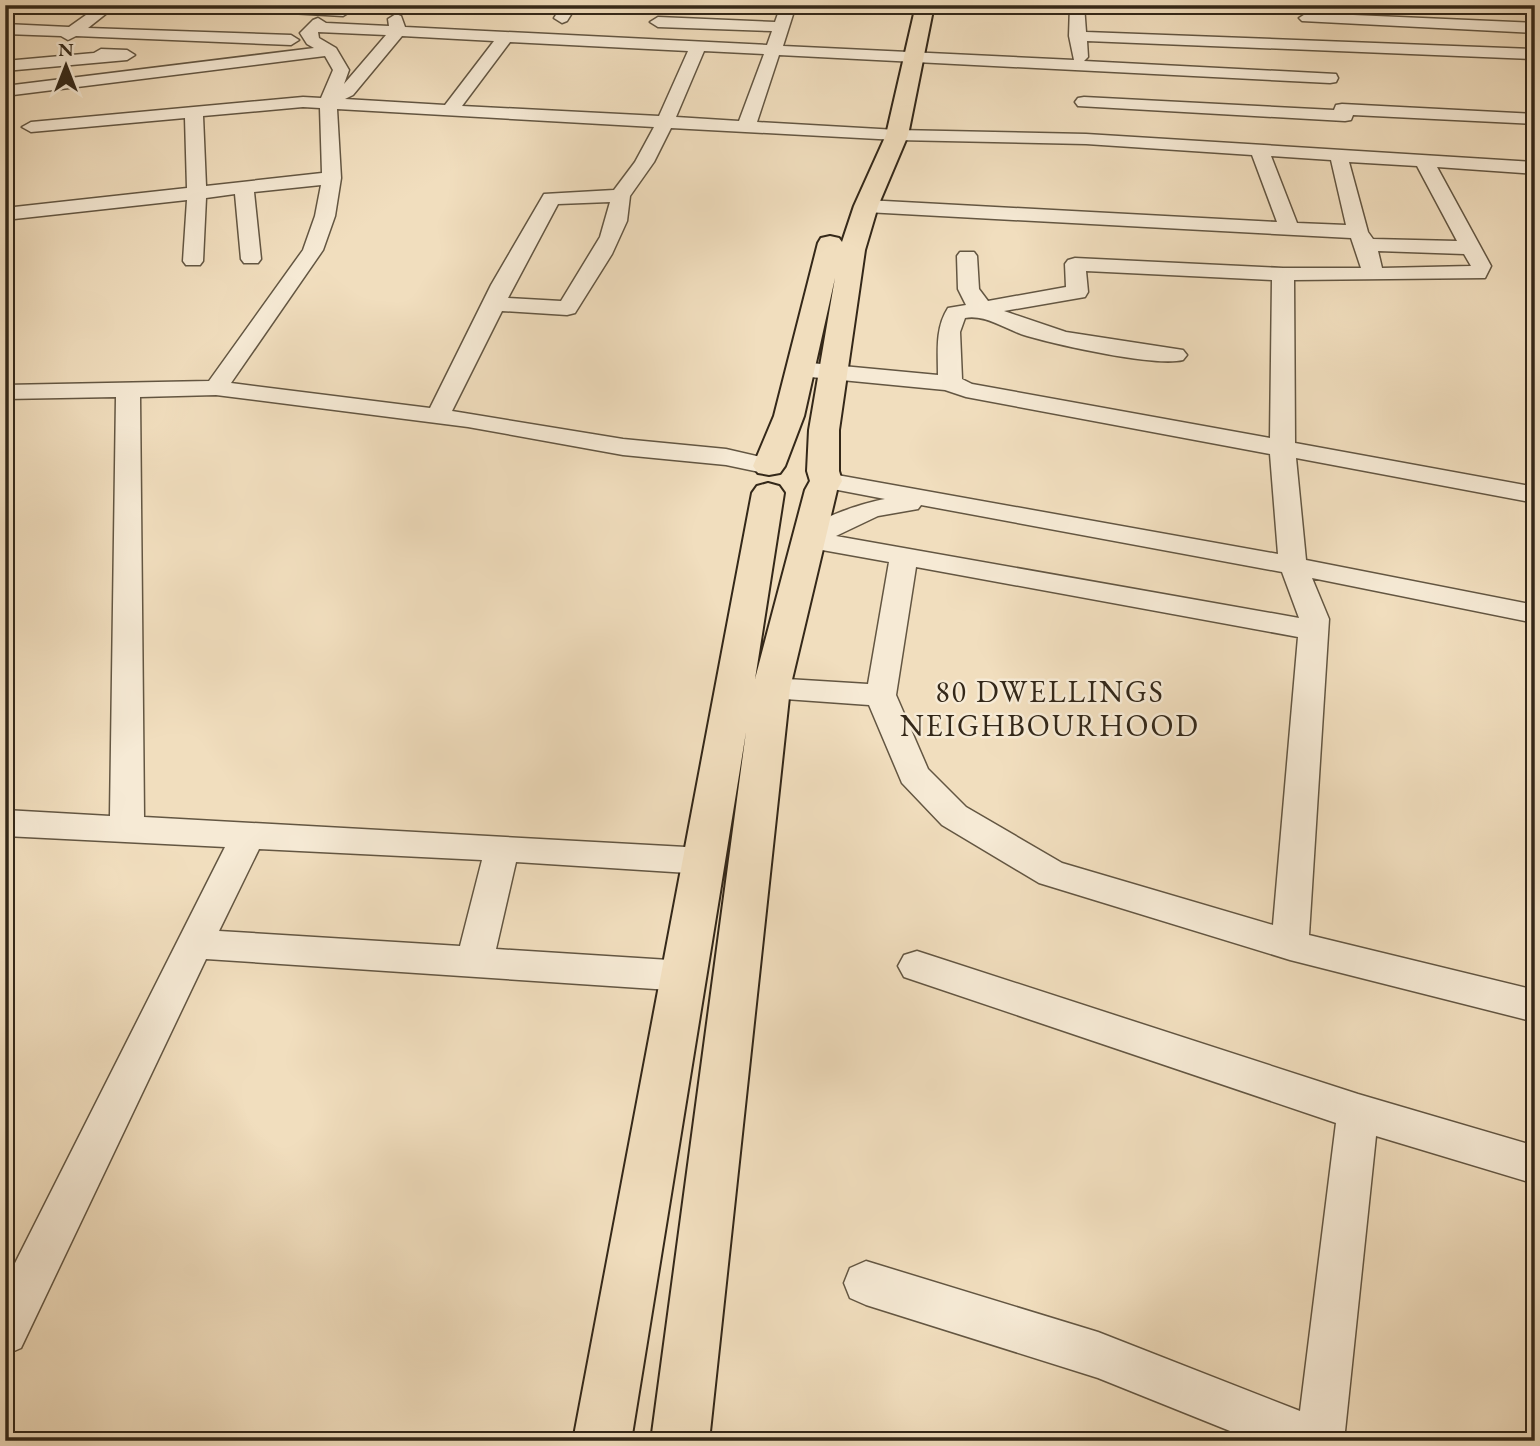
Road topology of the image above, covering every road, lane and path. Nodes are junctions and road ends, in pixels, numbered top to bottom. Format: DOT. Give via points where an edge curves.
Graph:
graph roads {
  1 [pos="110,5"];
  2 [pos="219,5"];
  3 [pos="789,5"];
  4 [pos="907,5"];
  5 [pos="925,5"];
  6 [pos="1426,5"];
  7 [pos="334,8"];
  8 [pos="357,11"];
  9 [pos="395,12"];
  10 [pos="1077,20"];
  11 [pos="645,22"];
  12 [pos="1435,23"];
  13 [pos="1310,25"];
  14 [pos="783,27"];
  15 [pos="1535,28"];
  16 [pos="5,29"];
  17 [pos="74,31"];
  18 [pos="398,31"];
  19 [pos="506,36"];
  20 [pos="324,45"];
  21 [pos="698,46"];
  22 [pos="5,50"];
  23 [pos="775,50"];
  24 [pos="1452,51"];
  25 [pos="43,52"];
  26 [pos="1535,54"];
  27 [pos="903,57"];
  28 [pos="5,66"];
  29 [pos="263,78"];
  30 [pos="1330,78"];
  31 [pos="887,82"];
  32 [pos="5,91"];
  33 [pos="189,93"];
  34 [pos="336,94"];
  35 [pos="115,98"];
  36 [pos="1084,102"];
  37 [pos="5,107"];
  38 [pos="880,108"];
  39 [pos="449,111"];
  40 [pos="31,112"];
  41 [pos="1343,112"];
  42 [pos="1535,119"];
  43 [pos="664,123"];
  44 [pos="746,127"];
  45 [pos="872,134"];
  46 [pos="897,135"];
  47 [pos="1259,149"];
  48 [pos="1350,156"];
  49 [pos="1425,163"];
  50 [pos="1535,168"];
  51 [pos="332,178"];
  52 [pos="244,187"];
  53 [pos="197,192"];
  54 [pos="620,196"];
  55 [pos="866,206"];
  56 [pos="5,214"];
  57 [pos="1066,218"];
  58 [pos="1289,227"];
  59 [pos="1362,239"];
  60 [pos="1470,248"];
  61 [pos="967,256"];
  62 [pos="251,259"];
  63 [pos="193,261"];
  64 [pos="1075,264"];
  65 [pos="1283,274"];
  66 [pos="1373,274"];
  67 [pos="495,304"];
  68 [pos="980,309"];
  69 [pos="1175,355"];
  70 [pos="800,369"];
  71 [pos="833,371"];
  72 [pos="950,383"];
  73 [pos="128,388"];
  74 [pos="216,388"];
  75 [pos="5,392"];
  76 [pos="437,417"];
  77 [pos="623,447"];
  78 [pos="1282,449"];
  79 [pos="768,472"];
  80 [pos="824,481"];
  81 [pos="1535,495"];
  82 [pos="944,500"];
  83 [pos="811,540"];
  84 [pos="904,556"];
  85 [pos="1293,565"];
  86 [pos="1535,614"];
  87 [pos="1313,630"];
  88 [pos="771,688"];
  89 [pos="881,695"];
  90 [pos="5,823"];
  91 [pos="127,829"];
  92 [pos="248,835"];
  93 [pos="502,848"];
  94 [pos="704,861"];
  95 [pos="195,944"];
  96 [pos="1290,945"];
  97 [pos="475,961"];
  98 [pos="917,966"];
  99 [pos="685,976"];
  100 [pos="1535,1006"];
  101 [pos="1358,1112"];
  102 [pos="1535,1165"];
  103 [pos="866,1283"];
  104 [pos="5,1332"];
  105 [pos="602,1441"];
  106 [pos="680,1441"];
  107 [pos="1318,1441"];
  1 -- 17 [label="street"];
  2 -- 7 [label="street"];
  3 -- 14 [label="street"];
  4 -- 27 [label="main road"];
  5 -- 27 [label="main road"];
  6 -- 12 [label="street"];
  7 -- 8 [label="street"];
  7 -- 20 [label="street"];
  9 -- 18 [label="street"];
  10 -- 13 [label="street"];
  10 -- 36 [label="street"];
  11 -- 14 [label="street"];
  12 -- 13 [label="street"];
  12 -- 15 [label="street"];
  12 -- 24 [label="street"];
  13 -- 24 [label="street"];
  13 -- 30 [label="street"];
  14 -- 23 [label="street"];
  16 -- 17 [label="street"];
  17 -- 20 [label="street"];
  17 -- 25 [label="street"];
  18 -- 19 [label="street"];
  18 -- 20 [label="street"];
  18 -- 34 [label="street"];
  19 -- 21 [label="street"];
  19 -- 39 [label="street"];
  20 -- 29 [label="street"];
  20 -- 34 [label="street" via="341,70"];
  21 -- 23 [label="street"];
  21 -- 43 [label="street"];
  22 -- 25 [label="street"];
  23 -- 27 [label="street"];
  23 -- 44 [label="street"];
  24 -- 26 [label="street"];
  25 -- 28 [label="street" via="127,55"];
  27 -- 31 [label="main road"];
  27 -- 36 [label="street"];
  27 -- 46 [label="main road"];
  29 -- 33 [label="street"];
  29 -- 33 [label="street"];
  29 -- 34 [label="street"];
  30 -- 36 [label="street"];
  30 -- 41 [label="street"];
  32 -- 40 [label="street"];
  33 -- 34 [label="street" via="303,102"];
  33 -- 35 [label="street"];
  33 -- 35 [label="street"];
  33 -- 40 [label="street"];
  33 -- 53 [label="street"];
  34 -- 39 [label="street"];
  34 -- 51 [label="street"];
  35 -- 40 [label="street"];
  35 -- 40 [label="street"];
  36 -- 41 [label="street"];
  36 -- 46 [label="street"];
  36 -- 47 [label="street"];
  37 -- 40 [label="street"];
  38 -- 45 [label="main road"];
  39 -- 43 [label="street"];
  41 -- 42 [label="street"];
  41 -- 48 [label="street"];
  43 -- 44 [label="street"];
  43 -- 54 [label="street" via="635,178"];
  44 -- 45 [label="street"];
  45 -- 46 [label="street"];
  45 -- 70 [label="main road" via="832,233"];
  46 -- 55 [label="main road"];
  47 -- 48 [label="street"];
  47 -- 58 [label="street"];
  48 -- 49 [label="street"];
  48 -- 59 [label="street"];
  49 -- 50 [label="street"];
  49 -- 60 [label="street"];
  51 -- 52 [label="street"];
  51 -- 74 [label="street" via="313,250"];
  52 -- 53 [label="street"];
  52 -- 62 [label="street"];
  53 -- 56 [label="street"];
  53 -- 63 [label="street"];
  54 -- 67 [label="street" via="551,198"];
  54 -- 67 [label="street" via="613,230 568,308"];
  55 -- 57 [label="street"];
  55 -- 71 [label="main road" via="852,250"];
  57 -- 58 [label="street"];
  57 -- 64 [label="street"];
  58 -- 59 [label="street"];
  59 -- 60 [label="street"];
  59 -- 66 [label="street"];
  60 -- 66 [label="street" via="1481,266 1478,274"];
  61 -- 68 [label="street" via="969,295"];
  64 -- 65 [label="street"];
  64 -- 68 [label="street" via="1077,292"];
  65 -- 66 [label="street"];
  65 -- 78 [label="street"];
  67 -- 76 [label="street"];
  68 -- 69 [label="street" via="1065,338"];
  68 -- 72 [label="street" via="956,313 950,332"];
  70 -- 71 [label="street"];
  70 -- 79 [label="main road"];
  71 -- 72 [label="street"];
  71 -- 80 [label="main road" via="824,430"];
  72 -- 78 [label="street" via="966,390"];
  73 -- 74 [label="street"];
  73 -- 75 [label="street"];
  73 -- 91 [label="street"];
  74 -- 76 [label="street"];
  76 -- 77 [label="street"];
  77 -- 79 [label="street"];
  77 -- 79 [label="street" via="726,457"];
  78 -- 81 [label="street"];
  78 -- 85 [label="street"];
  79 -- 80 [label="main road" via="796,499 806,498"];
  79 -- 94 [label="main road"];
  80 -- 82 [label="street"];
  80 -- 83 [label="main road"];
  82 -- 83 [label="street" via="877,506 844,519"];
  82 -- 85 [label="street"];
  83 -- 84 [label="street"];
  83 -- 88 [label="main road"];
  84 -- 87 [label="street"];
  84 -- 89 [label="street"];
  85 -- 86 [label="street"];
  85 -- 87 [label="street" via="1314,620"];
  87 -- 96 [label="street"];
  88 -- 89 [label="street"];
  88 -- 106 [label="main road"];
  89 -- 96 [label="street" via="914,775 954,816 1051,873"];
  90 -- 91 [label="street"];
  91 -- 92 [label="street"];
  92 -- 93 [label="street"];
  92 -- 95 [label="street"];
  93 -- 94 [label="street"];
  93 -- 97 [label="street"];
  94 -- 99 [label="main road"];
  95 -- 97 [label="street"];
  95 -- 104 [label="street"];
  96 -- 100 [label="street"];
  97 -- 99 [label="street"];
  98 -- 101 [label="street"];
  99 -- 105 [label="main road"];
  101 -- 102 [label="street"];
  101 -- 107 [label="street"];
  103 -- 107 [label="street" via="1098,1355"];
}
